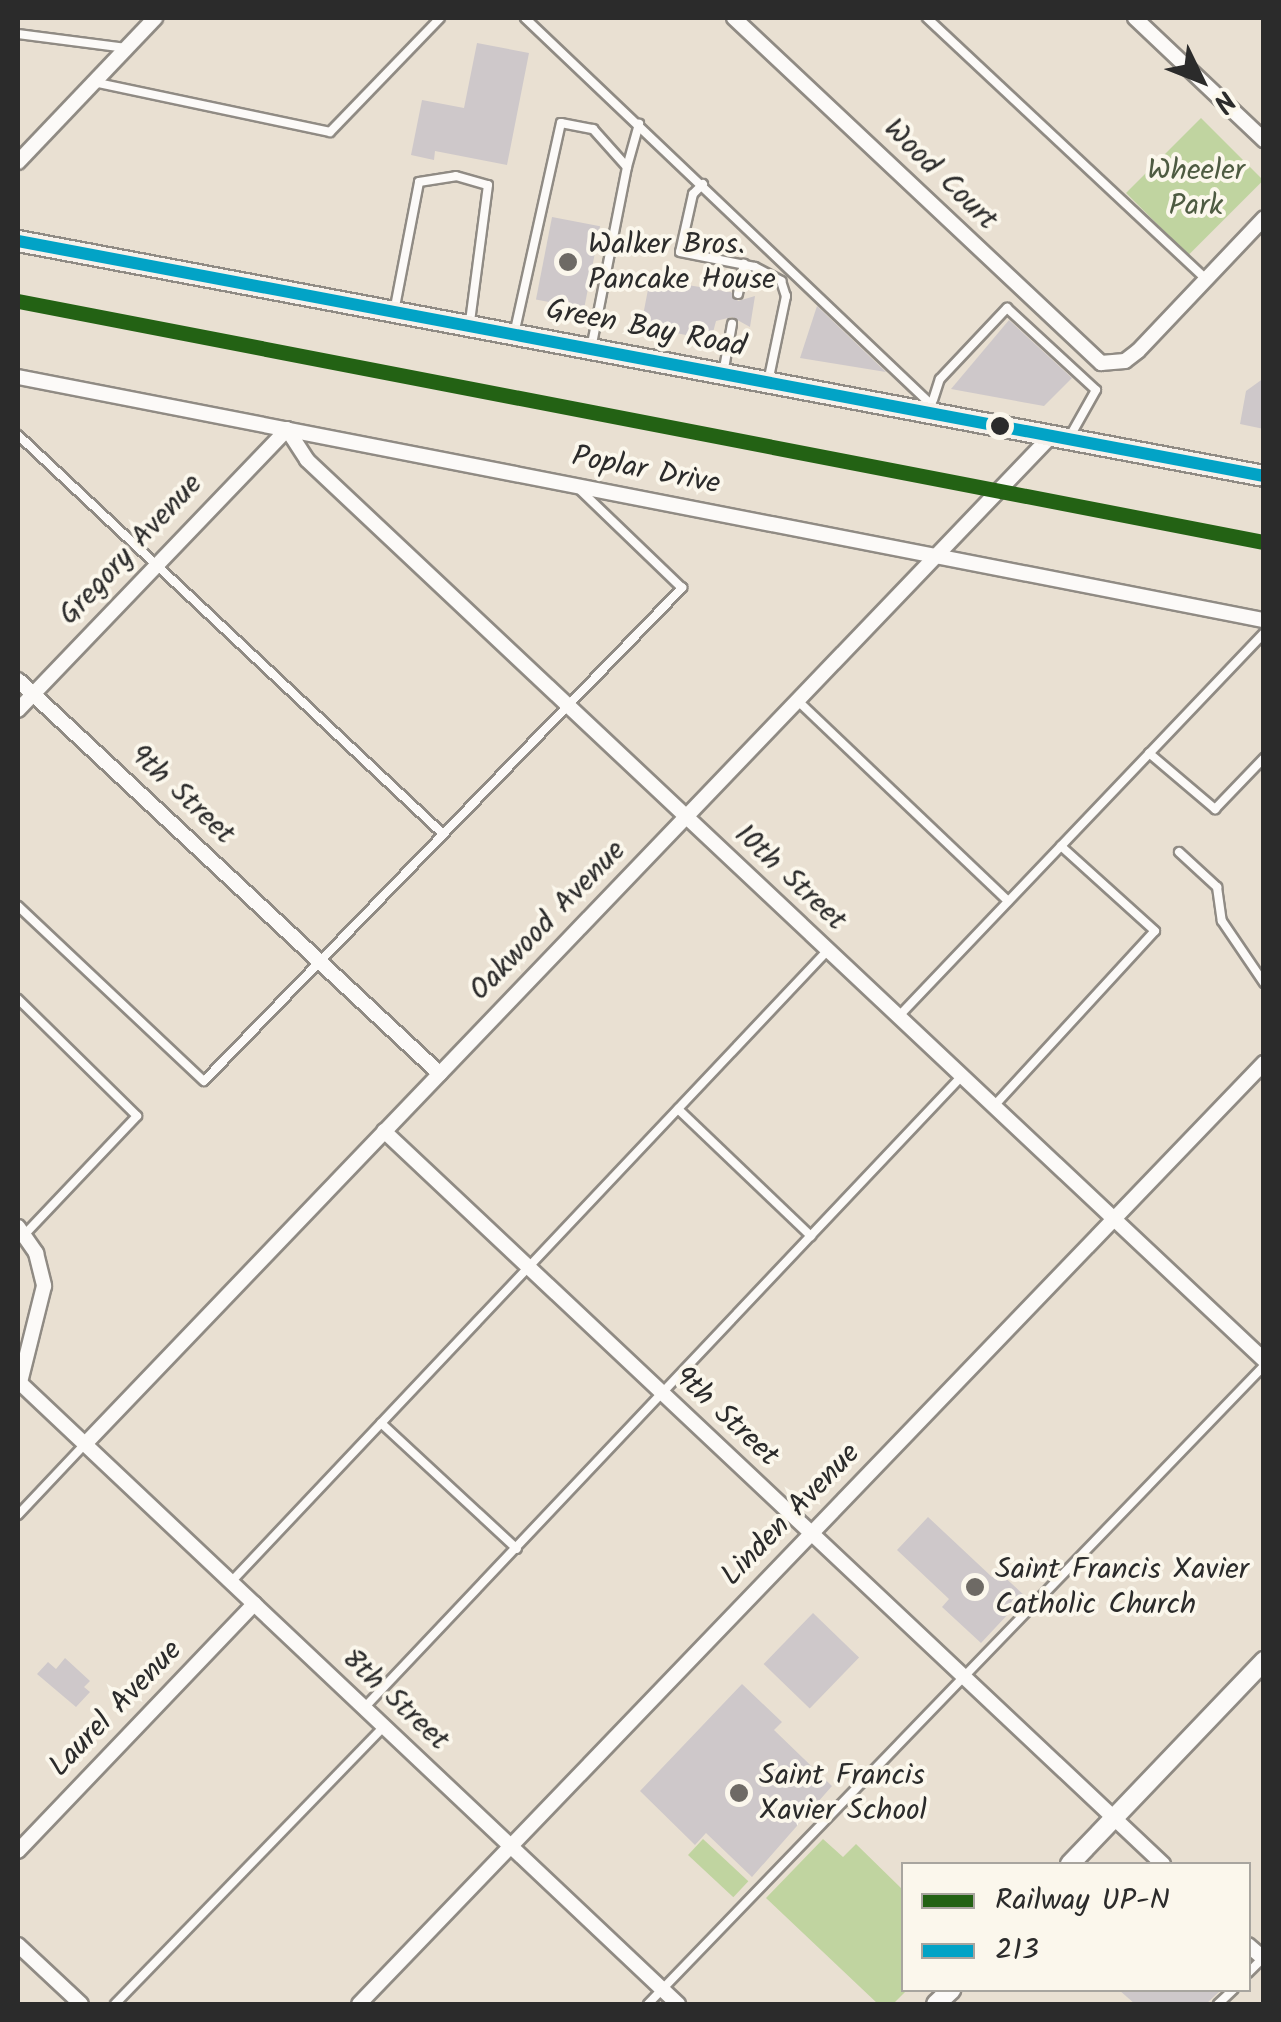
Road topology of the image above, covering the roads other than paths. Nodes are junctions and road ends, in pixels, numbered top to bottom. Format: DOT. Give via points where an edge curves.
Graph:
graph roads {
  1 [pos="155,18"];
  2 [pos="440,18"];
  3 [pos="524,18"];
  4 [pos="734,18"];
  5 [pos="927,18"];
  6 [pos="1135,18"];
  7 [pos="18,34"];
  8 [pos="126,48"];
  9 [pos="94,82"];
  10 [pos="638,124"];
  11 [pos="1264,140"];
  12 [pos="18,162"];
  13 [pos="626,167"];
  14 [pos="703,184"];
  15 [pos="1264,218"];
  16 [pos="1257,232"];
  17 [pos="18,241"];
  18 [pos="744,264"];
  19 [pos="1206,279"];
  20 [pos="738,294"];
  21 [pos="394,312"];
  22 [pos="732,324"];
  23 [pos="470,326"];
  24 [pos="514,334"];
  25 [pos="591,349"];
  26 [pos="723,374"];
  27 [pos="18,377"];
  28 [pos="768,382"];
  29 [pos="936,407"];
  30 [pos="286,429"];
  31 [pos="18,435"];
  32 [pos="1060,437"];
  33 [pos="1264,476"];
  34 [pos="575,486"];
  35 [pos="936,556"];
  36 [pos="156,565"];
  37 [pos="1264,620"];
  38 [pos="1264,633"];
  39 [pos="18,680"];
  40 [pos="33,694"];
  41 [pos="798,700"];
  42 [pos="567,707"];
  43 [pos="18,710"];
  44 [pos="1149,753"];
  45 [pos="1264,758"];
  46 [pos="686,817"];
  47 [pos="443,834"];
  48 [pos="1061,846"];
  49 [pos="1179,852"];
  50 [pos="1008,902"];
  51 [pos="18,906"];
  52 [pos="827,950"];
  53 [pos="320,962"];
  54 [pos="1264,983"];
  55 [pos="18,1000"];
  56 [pos="898,1017"];
  57 [pos="1264,1064"];
  58 [pos="440,1074"];
  59 [pos="962,1077"];
  60 [pos="993,1106"];
  61 [pos="678,1109"];
  62 [pos="384,1131"];
  63 [pos="1114,1219"];
  64 [pos="21,1230"];
  65 [pos="811,1236"];
  66 [pos="528,1268"];
  67 [pos="1264,1363"];
  68 [pos="19,1382"];
  69 [pos="661,1395"];
  70 [pos="382,1423"];
  71 [pos="80,1439"];
  72 [pos="18,1514"];
  73 [pos="811,1534"];
  74 [pos="516,1549"];
  75 [pos="231,1582"];
  76 [pos="254,1604"];
  77 [pos="1264,1661"];
  78 [pos="964,1677"];
  79 [pos="364,1708"];
  80 [pos="384,1726"];
  81 [pos="1115,1819"];
  82 [pos="511,1846"];
  83 [pos="18,1851"];
  84 [pos="1072,1862"];
  85 [pos="1161,1862"];
  86 [pos="18,1945"];
  87 [pos="662,1990"];
  88 [pos="81,2004"];
  89 [pos="114,2004"];
  90 [pos="359,2004"];
  91 [pos="648,2004"];
  92 [pos="678,2004"];
  1 -- 8 [label="street"];
  2 -- 9 [label="lane" via="330,132"];
  3 -- 10 [label="lane"];
  4 -- 19 [label="street, Wood Court" via="1090,356 1112,364 1138,352"];
  5 -- 19 [label="lane"];
  6 -- 11 [label="street"];
  7 -- 8 [label="lane"];
  8 -- 9 [label="street"];
  9 -- 12 [label="street"];
  10 -- 13 [label="lane"];
  10 -- 14 [label="lane"];
  13 -- 24 [label="lane" via="592,130 560,123"];
  13 -- 25 [label="lane"];
  14 -- 18 [label="lane" via="694,194 680,252"];
  14 -- 29 [label="lane"];
  15 -- 16 [label="street"];
  16 -- 19 [label="street"];
  17 -- 21 [label="main road, Green Bay Road"];
  18 -- 20 [label="lane"];
  18 -- 28 [label="lane" via="781,282 786,296"];
  21 -- 23 [label="main road, Green Bay Road"];
  21 -- 23 [label="lane" via="419,182 456,176 488,184"];
  22 -- 26 [label="lane"];
  23 -- 24 [label="main road, Green Bay Road"];
  24 -- 25 [label="main road, Green Bay Road"];
  25 -- 26 [label="main road, Green Bay Road"];
  26 -- 28 [label="main road, Green Bay Road"];
  27 -- 30 [label="street, Poplar Drive"];
  28 -- 29 [label="main road, Green Bay Road"];
  29 -- 32 [label="main road, Green Bay Road"];
  29 -- 32 [label="lane" via="940,379 1007,308 1096,390"];
  30 -- 34 [label="street, Poplar Drive"];
  30 -- 36 [label="street, Gregory Avenue"];
  30 -- 42 [label="street, 10th Street" via="307,460"];
  31 -- 36 [label="lane"];
  32 -- 33 [label="main road, Green Bay Road"];
  32 -- 35 [label="street, Oakwood Avenue"];
  34 -- 35 [label="street, Poplar Drive"];
  34 -- 42 [label="lane" via="682,588"];
  35 -- 37 [label="street, Poplar Drive"];
  35 -- 41 [label="street, Oakwood Avenue"];
  36 -- 40 [label="street, Gregory Avenue"];
  36 -- 47 [label="lane"];
  38 -- 44 [label="lane"];
  39 -- 40 [label="street, 9th Street"];
  40 -- 43 [label="street, Gregory Avenue"];
  40 -- 53 [label="street, 9th Street"];
  41 -- 46 [label="street, Oakwood Avenue"];
  41 -- 50 [label="lane"];
  42 -- 46 [label="street, 10th Street"];
  42 -- 47 [label="lane"];
  44 -- 45 [label="lane" via="1215,809"];
  44 -- 48 [label="lane"];
  46 -- 52 [label="street, 10th Street"];
  46 -- 58 [label="street, Oakwood Avenue"];
  47 -- 53 [label="lane"];
  48 -- 50 [label="lane"];
  48 -- 60 [label="lane" via="1155,931"];
  49 -- 54 [label="lane" via="1217,887 1222,921"];
  50 -- 56 [label="lane"];
  51 -- 53 [label="lane" via="204,1080"];
  52 -- 56 [label="street, 10th Street"];
  52 -- 61 [label="lane"];
  53 -- 58 [label="street, 9th Street"];
  55 -- 64 [label="lane" via="137,1116"];
  56 -- 59 [label="street, 10th Street"];
  57 -- 63 [label="street, Linden Avenue"];
  58 -- 62 [label="street, Oakwood Avenue"];
  59 -- 60 [label="street, 10th Street"];
  59 -- 65 [label="lane"];
  60 -- 63 [label="street, 10th Street"];
  61 -- 65 [label="lane"];
  61 -- 66 [label="lane"];
  62 -- 66 [label="street, 9th Street"];
  62 -- 71 [label="street, Oakwood Avenue"];
  63 -- 67 [label="street, 10th Street"];
  63 -- 73 [label="street, Linden Avenue"];
  64 -- 68 [label="street" via="44,1286"];
  65 -- 69 [label="lane"];
  66 -- 69 [label="street, 9th Street"];
  66 -- 70 [label="lane"];
  67 -- 78 [label="lane"];
  68 -- 71 [label="street, 8th Street"];
  69 -- 73 [label="street, 9th Street"];
  69 -- 74 [label="lane"];
  70 -- 74 [label="lane"];
  70 -- 75 [label="lane"];
  71 -- 72 [label="lane"];
  71 -- 75 [label="street, 8th Street"];
  73 -- 78 [label="street, 9th Street"];
  73 -- 82 [label="street, Linden Avenue"];
  74 -- 79 [label="lane"];
  75 -- 76 [label="street, 8th Street"];
  76 -- 79 [label="street, 8th Street"];
  76 -- 83 [label="street, Laurel Avenue"];
  77 -- 81 [label="street"];
  78 -- 81 [label="street, 9th Street"];
  78 -- 87 [label="lane"];
  79 -- 80 [label="street, 8th Street"];
  80 -- 82 [label="street, 8th Street"];
  80 -- 89 [label="lane"];
  81 -- 84 [label="street"];
  81 -- 85 [label="street, 9th Street"];
  82 -- 87 [label="street, 8th Street"];
  82 -- 90 [label="street, Linden Avenue"];
  86 -- 88 [label="street"];
  87 -- 91 [label="lane"];
  87 -- 92 [label="street, 8th Street"];
}
